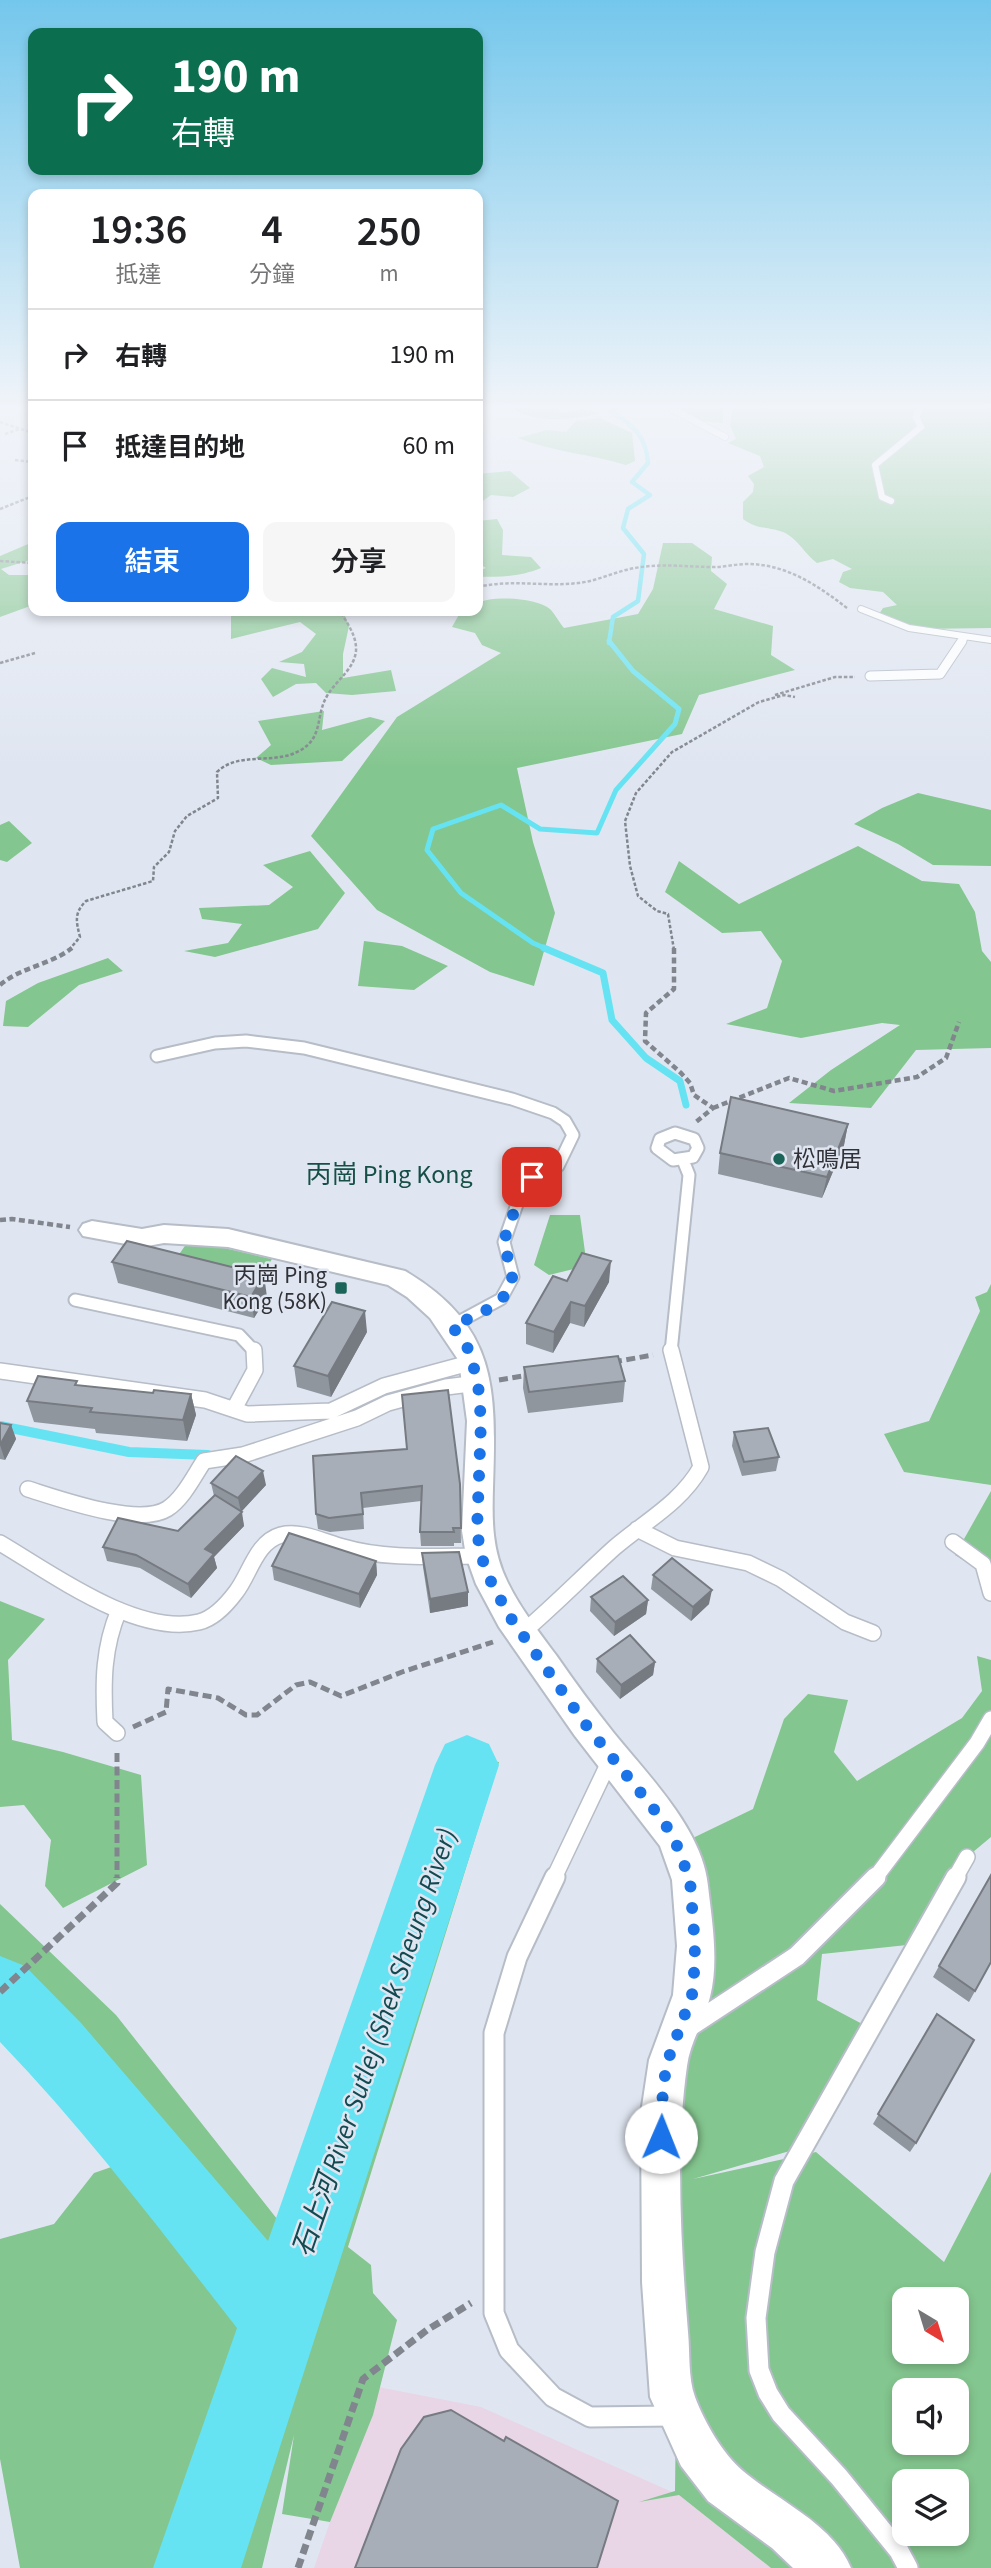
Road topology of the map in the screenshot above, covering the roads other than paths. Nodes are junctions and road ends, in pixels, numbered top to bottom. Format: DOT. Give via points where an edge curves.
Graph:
graph roads {
  1 [pos="861,609"];
  2 [pos="965,637"];
  3 [pos="991,640"];
  4 [pos="870,676"];
  5 [pos="156,1056"];
  6 [pos="683,1160"];
  7 [pos="92,1230"];
  8 [pos="75,1300"];
  9 [pos="452,1326"];
  10 [pos="0,1371"];
  11 [pos="476,1372"];
  12 [pos="234,1409"];
  13 [pos="28,1489"];
  14 [pos="637,1529"];
  15 [pos="953,1542"];
  16 [pos="0,1543"];
  17 [pos="481,1556"];
  18 [pos="991,1593"];
  19 [pos="119,1610"];
  20 [pos="522,1633"];
  21 [pos="873,1633"];
  22 [pos="991,1719"];
  23 [pos="117,1733"];
  24 [pos="612,1757"];
  25 [pos="967,1857"];
  26 [pos="677,2035"];
  27 [pos="679,2417"];
  28 [pos="828,2568"];
  29 [pos="908,2568"];
  1 -- 2 [label="lane" via="901,628"];
  2 -- 3 [label="lane"];
  2 -- 4 [label="lane" via="940,674"];
  5 -- 9 [label="lane" via="246,1041 304,1048 512,1099 565,1121 573,1135 558,1166 524,1184 504,1242 512,1267 509,1288 490,1308"];
  6 -- 14 [label="lane" via="689,1175 671,1352 701,1467 683,1492"];
  7 -- 9 [label="street" via="142,1238 164,1234 228,1238 396,1278 416,1290"];
  8 -- 12 [label="lane" via="239,1335 251,1342 256,1370"];
  9 -- 11 [label="street" via="469,1350"];
  10 -- 12 [label="lane" via="205,1400"];
  11 -- 12 [label="lane" via="384,1386 331,1411 247,1414"];
  11 -- 13 [label="lane" via="446,1387 243,1455 204,1461 166,1510 151,1514 109,1511"];
  11 -- 17 [label="street" via="481,1421 477,1531"];
  14 -- 20 [label="lane"];
  14 -- 21 [label="lane" via="675,1548 748,1563 845,1622"];
  15 -- 18 [label="lane" via="983,1564"];
  16 -- 19 [label="lane"];
  17 -- 19 [label="lane" via="398,1556 286,1534 258,1551 225,1606 200,1622 168,1623"];
  17 -- 20 [label="street"];
  19 -- 23 [label="lane" via="102,1659 105,1722"];
  20 -- 24 [label="street"];
  22 -- 26 [label="lane" via="870,1885 797,1956"];
  24 -- 26 [label="street" via="674,1838 690,1880 694,1973 692,1995"];
  24 -- 27 [label="lane" via="517,1956 494,2033 494,2313 509,2350 552,2397 590,2417"];
  25 -- 29 [label="lane" via="784,2181 765,2252 756,2318 759,2370 768,2393 899,2551"];
  26 -- 27 [label="street" via="668,2060 661,2113 663,2282 672,2397"];
  27 -- 28 [label="street" via="724,2485"];
}
